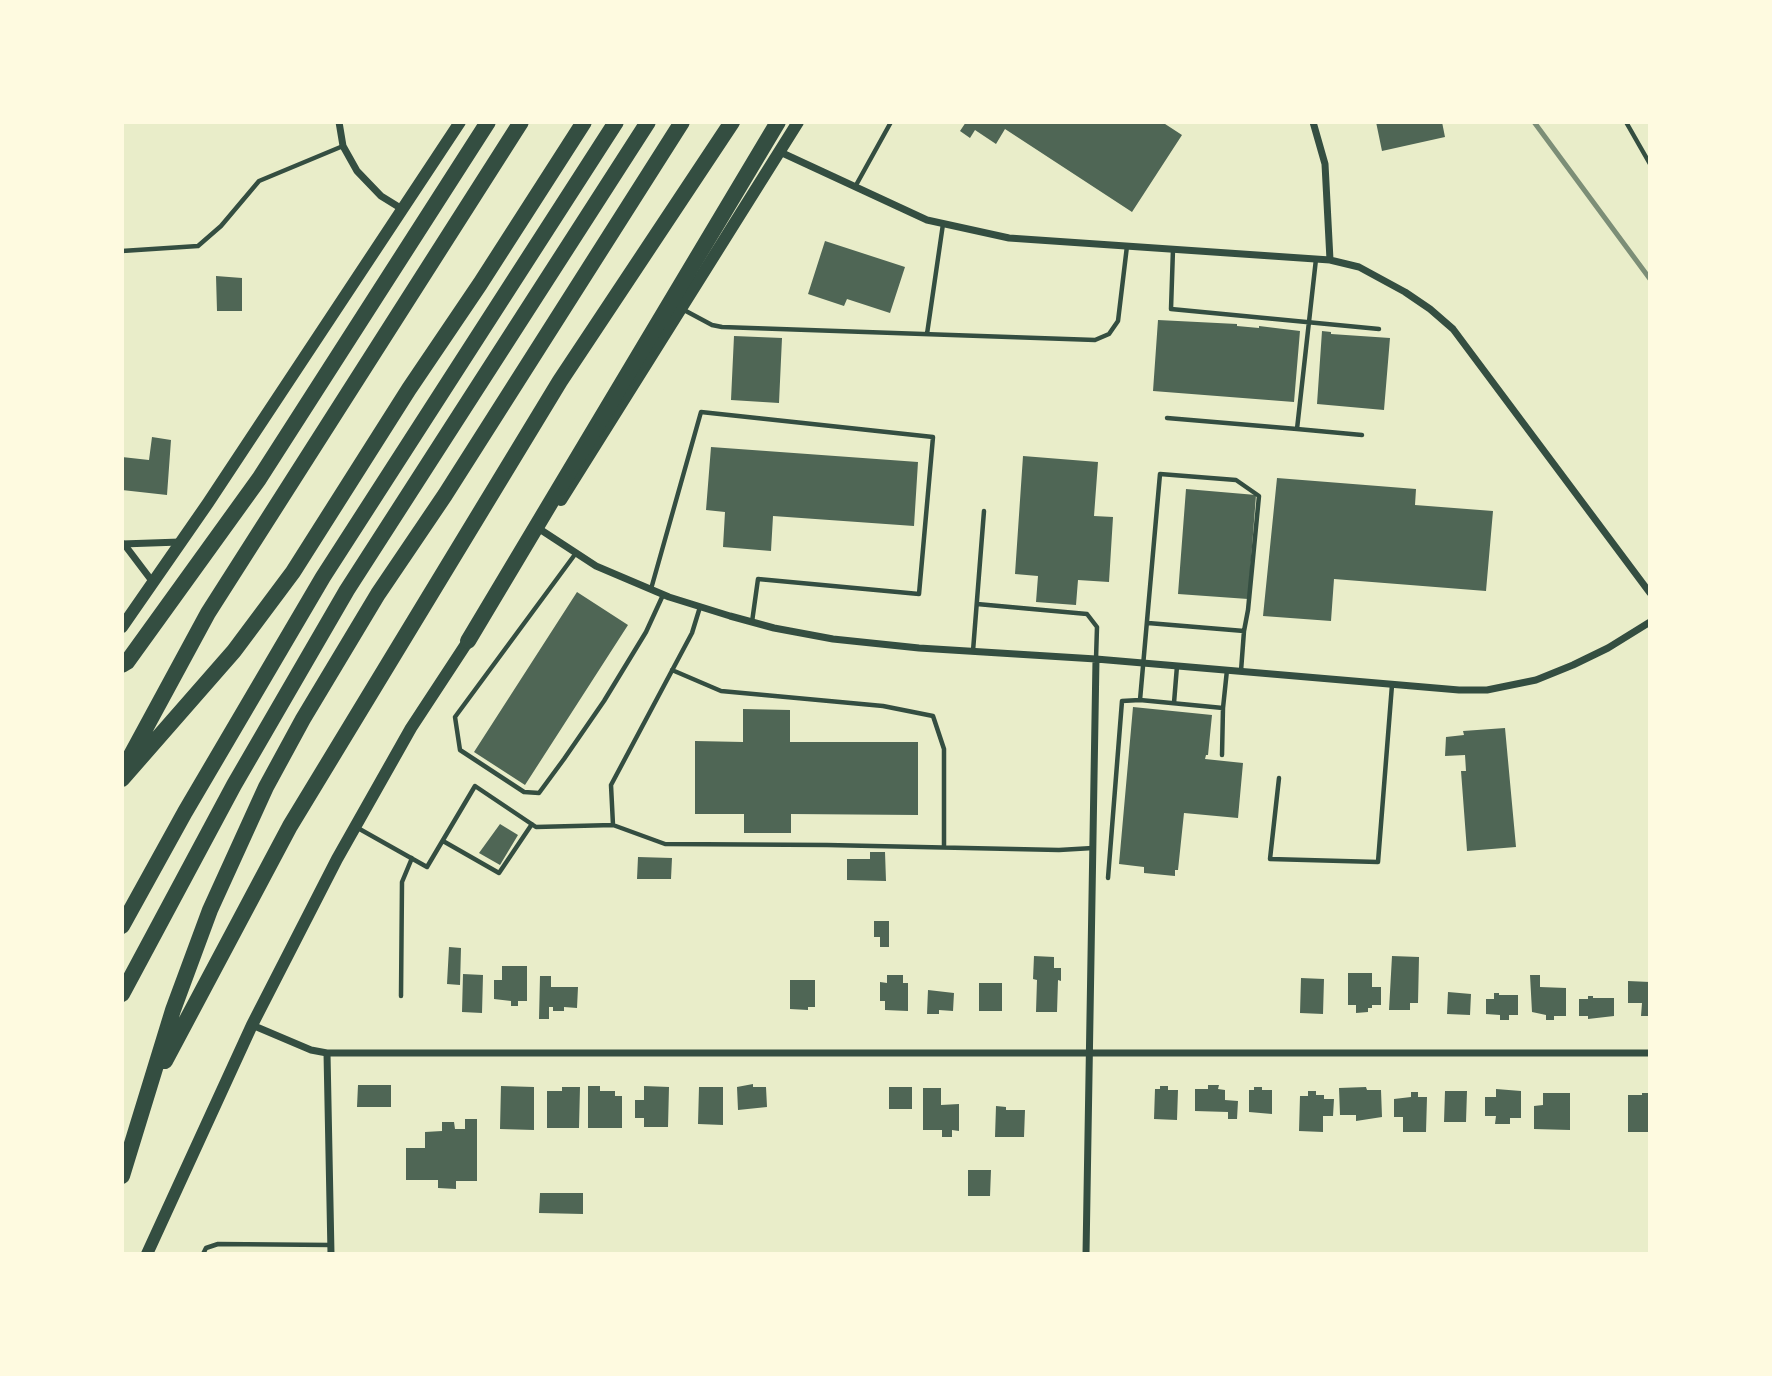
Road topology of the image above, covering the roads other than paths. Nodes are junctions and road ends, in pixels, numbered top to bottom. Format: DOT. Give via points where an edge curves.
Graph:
graph roads {
  1 [pos="339,122"];
  2 [pos="460,122"];
  3 [pos="488,122"];
  4 [pos="521,122"];
  5 [pos="584,122"];
  6 [pos="616,122"];
  7 [pos="648,122"];
  8 [pos="682,122"];
  9 [pos="732,122"];
  10 [pos="778,122"];
  11 [pos="798,122"];
  12 [pos="891,122"];
  13 [pos="1313,122"];
  14 [pos="1626,122"];
  15 [pos="342,146"];
  16 [pos="778,151"];
  17 [pos="1650,164"];
  18 [pos="855,188"];
  19 [pos="401,209"];
  20 [pos="943,224"];
  21 [pos="1127,246"];
  22 [pos="1173,249"];
  23 [pos="122,251"];
  24 [pos="1316,259"];
  25 [pos="1330,260"];
  26 [pos="680,308"];
  27 [pos="1309,322"];
  28 [pos="1379,329"];
  29 [pos="927,334"];
  30 [pos="1167,418"];
  31 [pos="1297,429"];
  32 [pos="1362,435"];
  33 [pos="984,511"];
  34 [pos="541,530"];
  35 [pos="180,542"];
  36 [pos="123,544"];
  37 [pos="576,553"];
  38 [pos="152,580"];
  39 [pos="651,589"];
  40 [pos="1650,593"];
  41 [pos="663,594"];
  42 [pos="977,604"];
  43 [pos="700,607"];
  44 [pos="752,622"];
  45 [pos="1148,622"];
  46 [pos="1650,622"];
  47 [pos="122,627"];
  48 [pos="1244,631"];
  49 [pos="468,641"];
  50 [pos="973,652"];
  51 [pos="1096,659"];
  52 [pos="1144,663"];
  53 [pos="122,665"];
  54 [pos="1177,666"];
  55 [pos="673,670"];
  56 [pos="1227,670"];
  57 [pos="1241,671"];
  58 [pos="1392,684"];
  59 [pos="1140,700"];
  60 [pos="1174,703"];
  61 [pos="1223,708"];
  62 [pos="1222,755"];
  63 [pos="122,770"];
  64 [pos="1279,778"];
  65 [pos="122,779"];
  66 [pos="532,824"];
  67 [pos="613,825"];
  68 [pos="355,827"];
  69 [pos="443,841"];
  70 [pos="944,847"];
  71 [pos="1093,848"];
  72 [pos="412,858"];
  73 [pos="1108,878"];
  74 [pos="122,926"];
  75 [pos="122,994"];
  76 [pos="401,996"];
  77 [pos="252,1025"];
  78 [pos="1089,1053"];
  79 [pos="327,1054"];
  80 [pos="1650,1054"];
  81 [pos="122,1148"];
  82 [pos="122,1176"];
  83 [pos="331,1245"];
  84 [pos="147,1254"];
  85 [pos="203,1254"];
  86 [pos="331,1254"];
  87 [pos="1086,1254"];
  1 -- 15 [label="street"];
  2 -- 19 [label="main road"];
  3 -- 53 [label="highway" via="260,479"];
  4 -- 63 [label="highway" via="208,613"];
  5 -- 65 [label="highway" via="293,572 234,651"];
  6 -- 74 [label="highway" via="323,577"];
  7 -- 75 [label="highway" via="347,590 234,785"];
  8 -- 82 [label="highway" via="342,653 266,787 210,910 173,1010"];
  9 -- 81 [label="highway" via="560,381 290,826"];
  10 -- 49 [label="highway"];
  11 -- 16 [label="main road"];
  12 -- 18 [label="lane"];
  13 -- 25 [label="street" via="1325,164"];
  14 -- 17 [label="lane"];
  15 -- 19 [label="street" via="357,171"];
  15 -- 23 [label="lane" via="259,181 198,246"];
  16 -- 18 [label="street"];
  16 -- 26 [label="main road"];
  18 -- 20 [label="street"];
  19 -- 35 [label="main road"];
  20 -- 21 [label="street" via="1009,238"];
  20 -- 29 [label="lane"];
  21 -- 22 [label="street"];
  21 -- 29 [label="lane" via="1118,321 1109,334 1095,340"];
  22 -- 24 [label="street"];
  22 -- 27 [label="lane" via="1171,309"];
  24 -- 25 [label="street"];
  24 -- 27 [label="lane"];
  25 -- 40 [label="street" via="1359,267 1405,292 1453,329"];
  26 -- 29 [label="lane" via="722,327"];
  26 -- 34 [label="main road"];
  27 -- 28 [label="lane"];
  27 -- 31 [label="lane"];
  30 -- 31 [label="lane"];
  31 -- 32 [label="lane"];
  33 -- 42 [label="lane"];
  34 -- 37 [label="street"];
  34 -- 49 [label="main road"];
  35 -- 36 [label="street"];
  35 -- 38 [label="main road"];
  36 -- 38 [label="street"];
  37 -- 39 [label="street"];
  37 -- 41 [label="lane" via="455,717 460,750 524,792 539,793 564,759 639,643"];
  38 -- 47 [label="main road"];
  39 -- 41 [label="street"];
  39 -- 44 [label="lane" via="701,412 933,437 919,594 758,579"];
  41 -- 43 [label="street"];
  42 -- 50 [label="lane"];
  42 -- 51 [label="lane" via="1087,614 1097,627"];
  43 -- 44 [label="street"];
  43 -- 55 [label="lane"];
  44 -- 50 [label="street" via="833,639"];
  45 -- 48 [label="lane"];
  45 -- 48 [label="lane" via="1160,474 1236,480 1259,496"];
  45 -- 52 [label="lane"];
  46 -- 58 [label="street" via="1608,648 1536,680 1487,690"];
  48 -- 57 [label="lane"];
  49 -- 68 [label="main road" via="411,728"];
  50 -- 51 [label="street"];
  51 -- 52 [label="street"];
  51 -- 71 [label="street"];
  52 -- 54 [label="street"];
  52 -- 59 [label="lane"];
  54 -- 56 [label="street"];
  54 -- 60 [label="lane"];
  55 -- 67 [label="lane" via="611,785"];
  55 -- 70 [label="lane" via="721,691 883,706 933,716 944,749"];
  56 -- 57 [label="street"];
  56 -- 61 [label="lane"];
  57 -- 58 [label="street"];
  58 -- 64 [label="lane" via="1378,862 1270,859"];
  59 -- 60 [label="lane"];
  59 -- 73 [label="lane" via="1122,701"];
  60 -- 61 [label="lane"];
  61 -- 62 [label="lane"];
  66 -- 67 [label="lane"];
  66 -- 69 [label="lane" via="499,873"];
  66 -- 69 [label="lane" via="475,786"];
  67 -- 70 [label="lane" via="665,844"];
  68 -- 72 [label="lane"];
  68 -- 77 [label="main road"];
  69 -- 72 [label="lane" via="428,867"];
  70 -- 71 [label="lane"];
  71 -- 78 [label="street"];
  72 -- 76 [label="lane" via="401,882"];
  77 -- 79 [label="street"];
  77 -- 84 [label="main road"];
  78 -- 79 [label="street"];
  78 -- 80 [label="street"];
  78 -- 87 [label="street"];
  79 -- 83 [label="street"];
  83 -- 85 [label="lane" via="218,1244"];
  83 -- 86 [label="street"];
}
